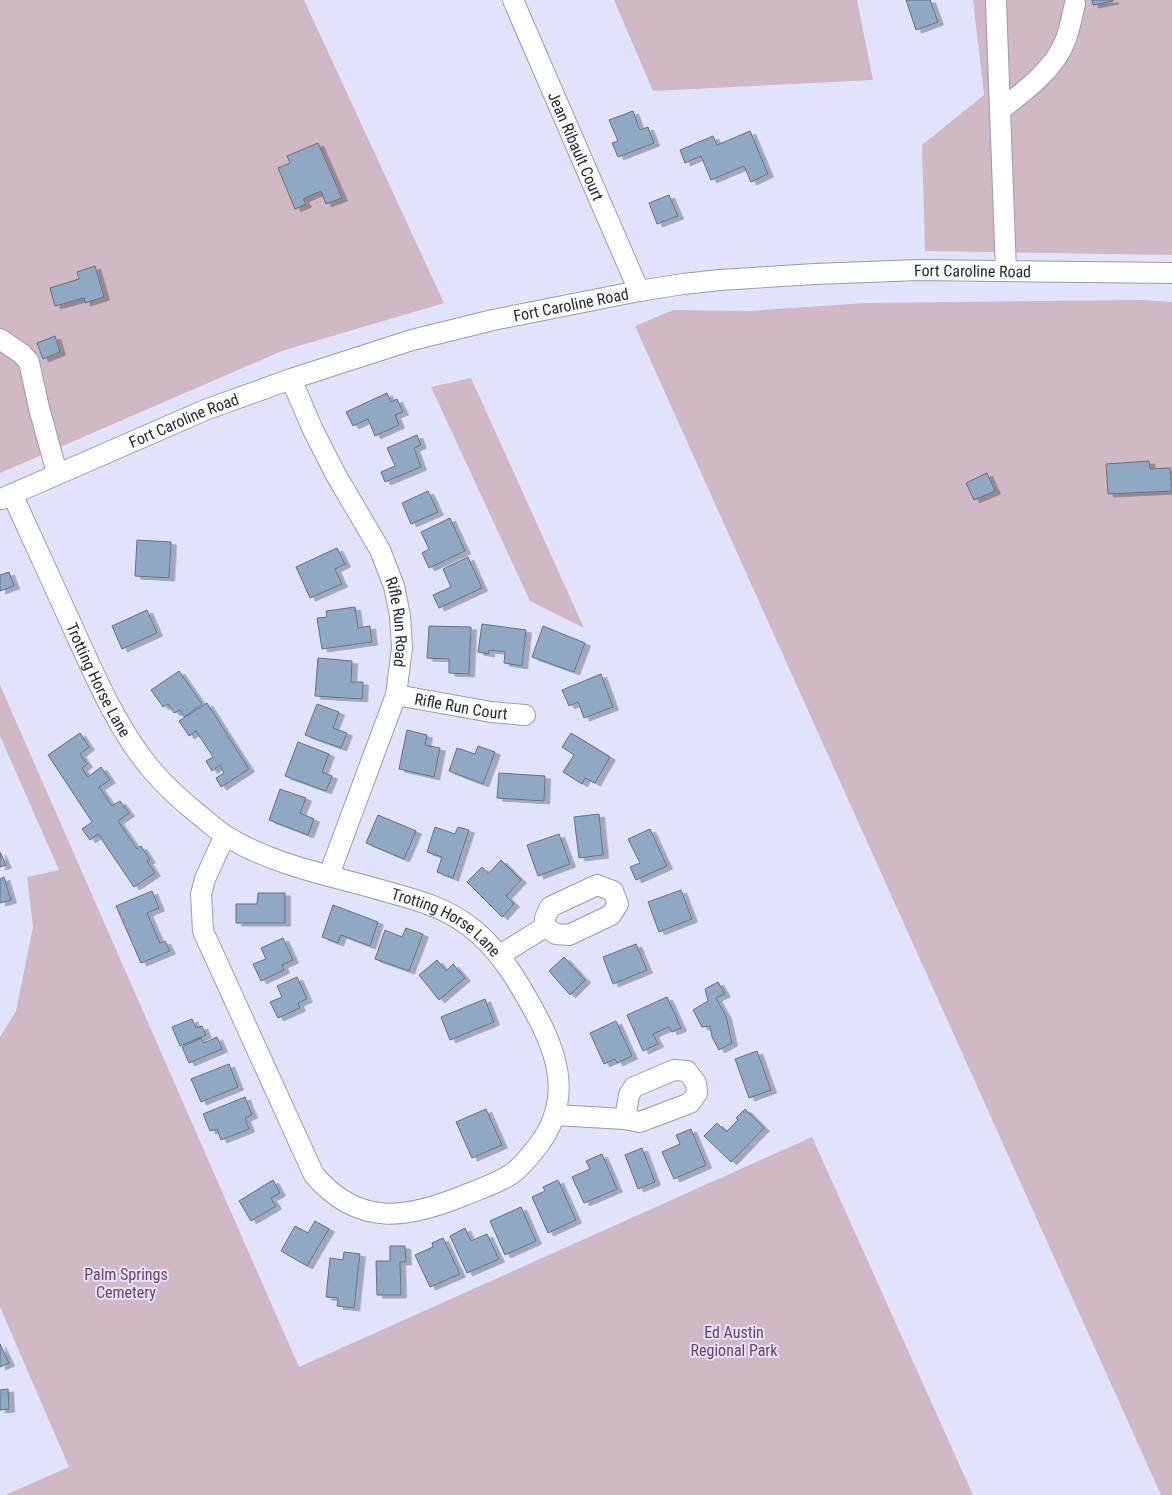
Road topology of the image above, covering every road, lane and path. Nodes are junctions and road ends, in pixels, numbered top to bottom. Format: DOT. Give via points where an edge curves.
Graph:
graph roads {
  1 [pos="513,0"];
  2 [pos="996,2"];
  3 [pos="1075,4"];
  4 [pos="1000,110"];
  5 [pos="1006,271"];
  6 [pos="1172,273"];
  7 [pos="639,290"];
  8 [pos="0,339"];
  9 [pos="291,379"];
  10 [pos="57,473"];
  11 [pos="6,497"];
  12 [pos="396,695"];
  13 [pos="525,715"];
  14 [pos="225,835"];
  15 [pos="329,875"];
  16 [pos="545,927"];
  17 [pos="500,955"];
  18 [pos="555,1115"];
  19 [pos="625,1119"];
  1 -- 7 [label="street, Jean Ribault Court"];
  2 -- 4 [label="street"];
  3 -- 4 [label="street" via="1066,39 1053,63"];
  4 -- 5 [label="street"];
  5 -- 6 [label="street, Fort Caroline Road"];
  5 -- 7 [label="street, Fort Caroline Road" via="815,274"];
  7 -- 9 [label="street, Fort Caroline Road" via="412,340"];
  8 -- 10 [label="street" via="29,362"];
  9 -- 10 [label="street, Fort Caroline Road" via="205,410"];
  9 -- 12 [label="street, Rifle Run Road" via="332,468 380,550 394,586 402,648"];
  10 -- 11 [label="street, Fort Caroline Road"];
  11 -- 14 [label="street, Trotting Horse Lane" via="99,686 129,737 169,789"];
  12 -- 13 [label="street, Rifle Run Court"];
  12 -- 15 [label="street, Rifle Run Road"];
  14 -- 15 [label="street, Trotting Horse Lane" via="262,854"];
  14 -- 18 [label="street, Trotting Horse Lane" via="201,894 203,931 314,1175 333,1193 359,1209 382,1214 412,1213 436,1207 512,1174 540,1143"];
  15 -- 17 [label="street, Trotting Horse Lane" via="434,905 468,925"];
  16 -- 17 [label="street"];
  17 -- 18 [label="street, Trotting Horse Lane" via="540,1021 552,1048 560,1097"];
  18 -- 19 [label="street"];
}
